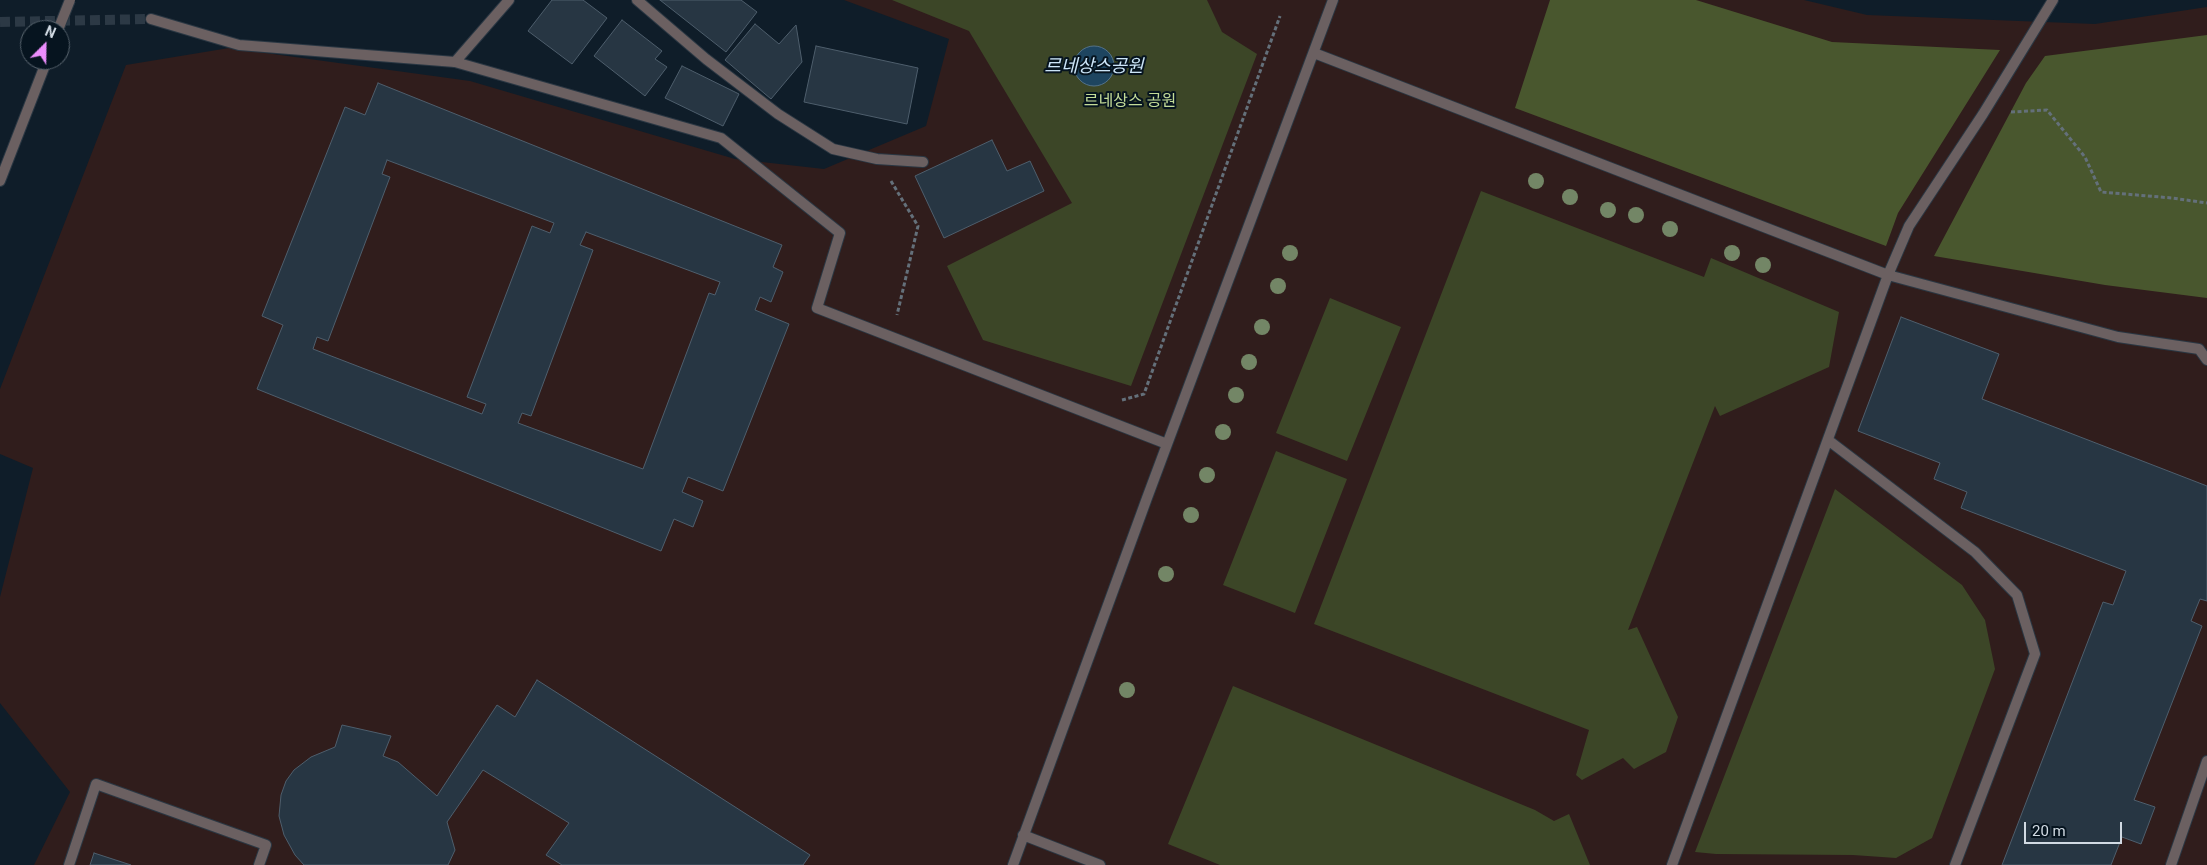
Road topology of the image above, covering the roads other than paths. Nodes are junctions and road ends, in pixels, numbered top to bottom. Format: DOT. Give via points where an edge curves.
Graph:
graph roads {
  1 [pos="70,0"];
  2 [pos="509,0"];
  3 [pos="637,0"];
  4 [pos="1333,0"];
  5 [pos="2053,0"];
  6 [pos="151,19"];
  7 [pos="62,20"];
  8 [pos="1314,53"];
  9 [pos="455,62"];
  10 [pos="43,70"];
  11 [pos="923,162"];
  12 [pos="0,181"];
  13 [pos="1888,275"];
  14 [pos="2207,360"];
  15 [pos="1828,440"];
  16 [pos="1167,444"];
  17 [pos="2207,761"];
  18 [pos="1023,835"];
  19 [pos="69,865"];
  20 [pos="259,865"];
  21 [pos="1013,865"];
  22 [pos="1100,865"];
  23 [pos="1672,865"];
  24 [pos="1955,865"];
  25 [pos="2171,865"];
  1 -- 7 [label="street, bridge"];
  2 -- 9 [label="street"];
  3 -- 11 [label="street" via="778,114 833,149 877,159"];
  4 -- 8 [label="street"];
  5 -- 13 [label="street" via="1909,226"];
  6 -- 9 [label="street" via="239,45"];
  8 -- 13 [label="street"];
  8 -- 16 [label="street"];
  9 -- 16 [label="street" via="720,138 840,233 817,308"];
  10 -- 12 [label="street"];
  13 -- 14 [label="street" via="2118,337 2199,349"];
  13 -- 15 [label="street"];
  15 -- 23 [label="street"];
  15 -- 24 [label="street" via="1975,552 2017,595 2035,654"];
  16 -- 18 [label="street"];
  17 -- 25 [label="street"];
  18 -- 21 [label="street"];
  18 -- 22 [label="street"];
  19 -- 20 [label="street" via="96,784 266,845"];
}
